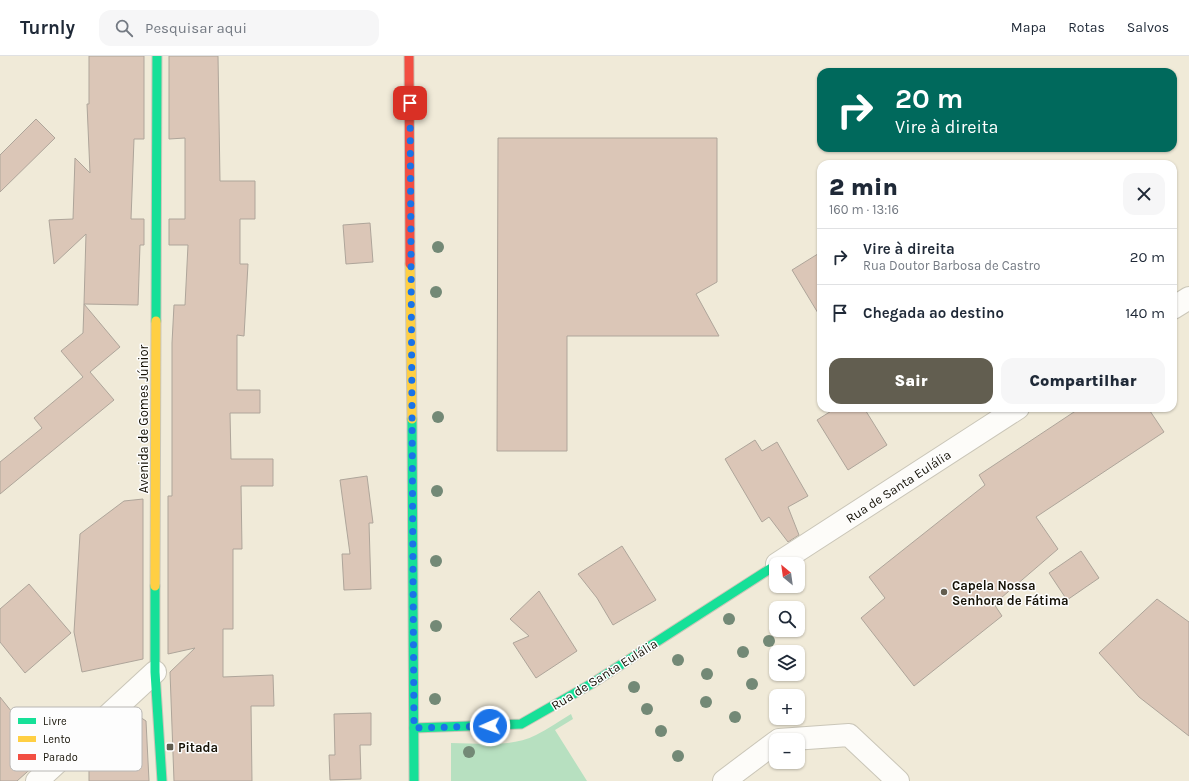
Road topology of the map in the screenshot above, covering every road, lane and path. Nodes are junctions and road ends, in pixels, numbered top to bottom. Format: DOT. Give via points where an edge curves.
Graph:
graph roads {
  1 [pos="157,56"];
  2 [pos="409,56"];
  3 [pos="1189,298"];
  4 [pos="1177,306"];
  5 [pos="1012,412"];
  6 [pos="788,557"];
  7 [pos="769,569"];
  8 [pos="155,672"];
  9 [pos="117,707"];
  10 [pos="414,728"];
  11 [pos="805,738"];
  12 [pos="769,747"];
  13 [pos="48,771"];
  14 [pos="37,781"];
  15 [pos="162,781"];
  16 [pos="414,781"];
  17 [pos="724,781"];
  18 [pos="898,781"];
  1 -- 8 [label="street, Avenida de Gomes Júnior"];
  2 -- 10 [label="street"];
  3 -- 4 [label="street"];
  5 -- 6 [label="street, Rua de Santa Eulália"];
  7 -- 10 [label="street, Rua de Santa Eulália" via="591,684 521,724"];
  8 -- 9 [label="street"];
  8 -- 15 [label="street, Avenida de Gomes Júnior"];
  10 -- 16 [label="street"];
  11 -- 18 [label="street" via="849,735"];
  12 -- 17 [label="street"];
  13 -- 14 [label="street"];
}
